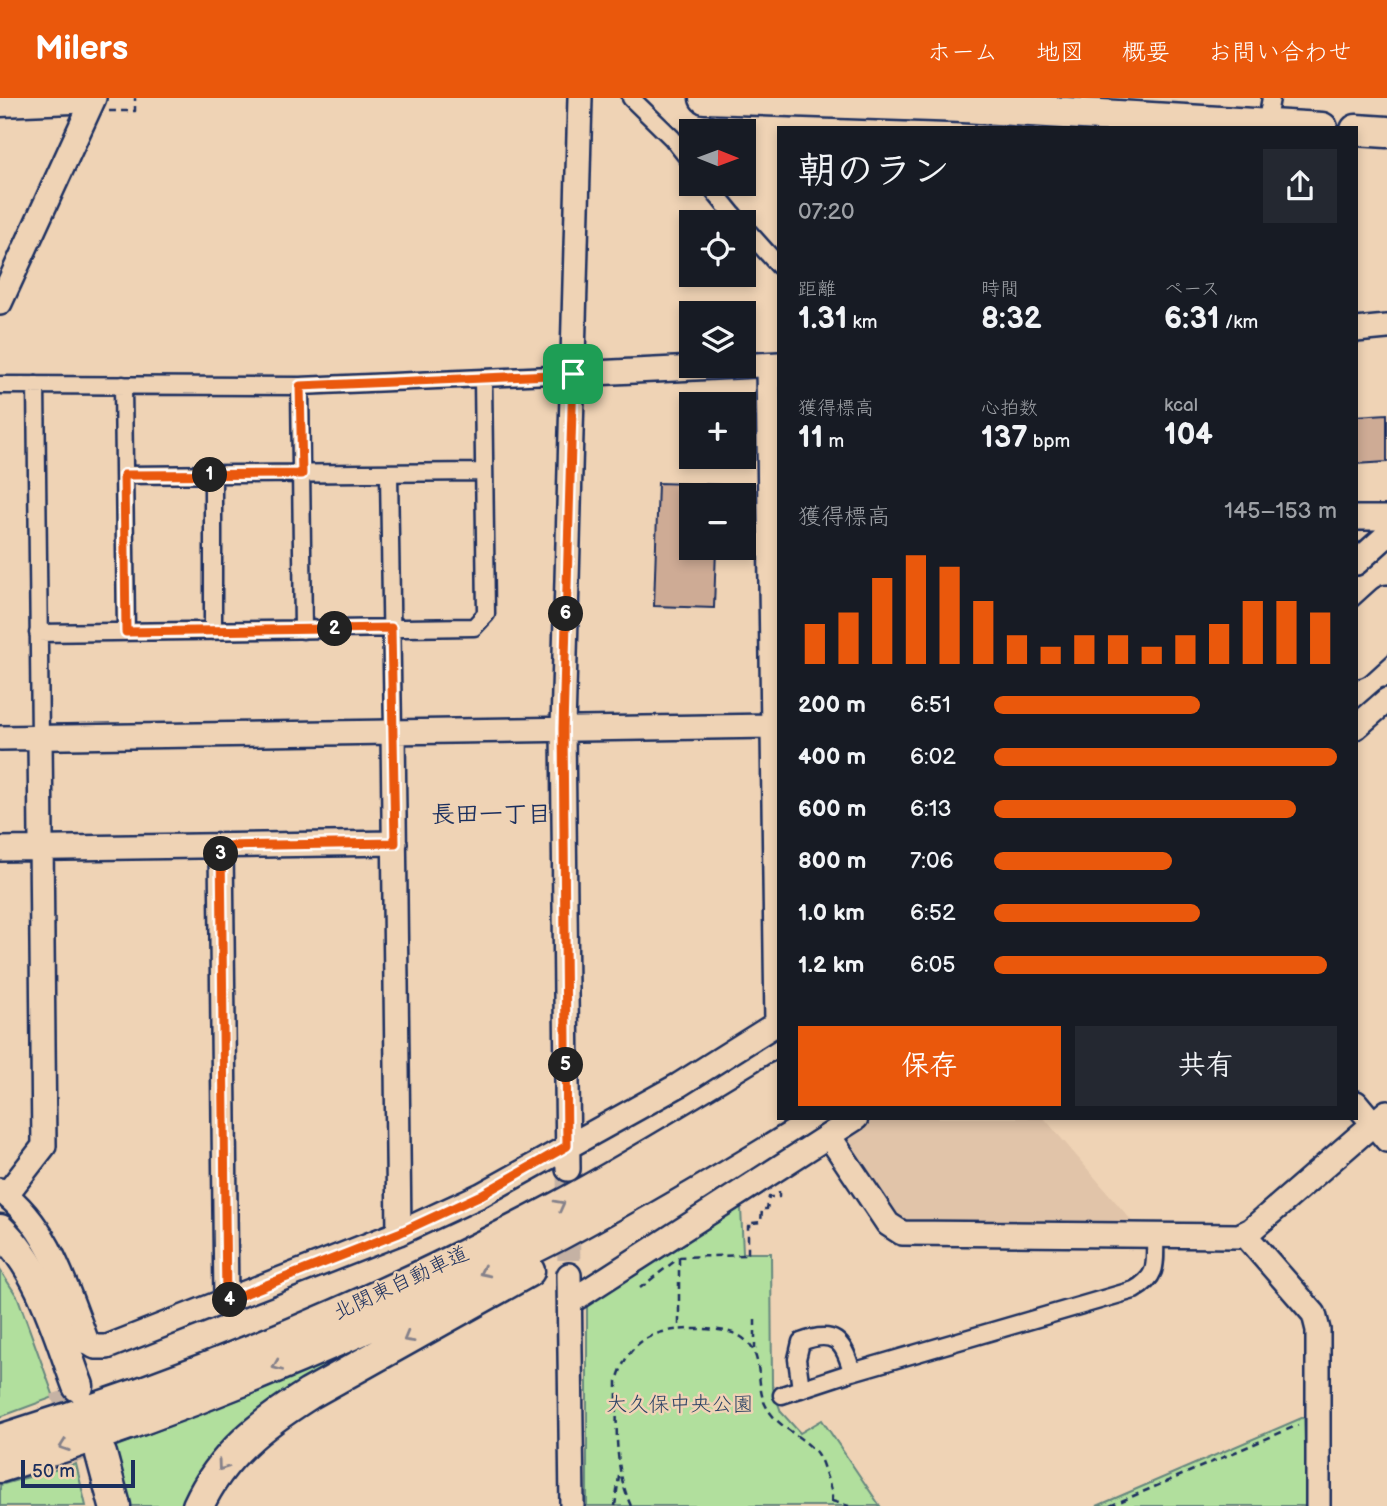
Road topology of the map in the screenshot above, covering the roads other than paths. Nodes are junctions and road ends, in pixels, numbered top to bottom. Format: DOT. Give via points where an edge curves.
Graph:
graph roads {
  1 [pos="72,98"];
  2 [pos="580,98"];
  3 [pos="631,98"];
  4 [pos="705,98"];
  5 [pos="0,101"];
  6 [pos="100,104"];
  7 [pos="1269,111"];
  8 [pos="1316,126"];
  9 [pos="1358,130"];
  10 [pos="1387,132"];
  11 [pos="679,147"];
  12 [pos="718,196"];
  13 [pos="729,210"];
  14 [pos="756,240"];
  15 [pos="777,264"];
  16 [pos="0,303"];
  17 [pos="1387,327"];
  18 [pos="1358,330"];
  19 [pos="773,365"];
  20 [pos="573,374"];
  21 [pos="483,378"];
  22 [pos="0,385"];
  23 [pos="36,385"];
  24 [pos="123,385"];
  25 [pos="300,386"];
  26 [pos="484,472"];
  27 [pos="389,473"];
  28 [pos="302,474"];
  29 [pos="124,475"];
  30 [pos="213,475"];
  31 [pos="1387,518"];
  32 [pos="1358,519"];
  33 [pos="775,526"];
  34 [pos="1387,535"];
  35 [pos="1358,560"];
  36 [pos="1387,601"];
  37 [pos="1358,627"];
  38 [pos="391,628"];
  39 [pos="303,629"];
  40 [pos="213,631"];
  41 [pos="126,632"];
  42 [pos="38,633"];
  43 [pos="1387,634"];
  44 [pos="1358,660"];
  45 [pos="1387,700"];
  46 [pos="1358,725"];
  47 [pos="776,726"];
  48 [pos="563,729"];
  49 [pos="393,732"];
  50 [pos="0,738"];
  51 [pos="40,738"];
  52 [pos="395,843"];
  53 [pos="221,846"];
  54 [pos="41,848"];
  55 [pos="0,849"];
  56 [pos="777,874"];
  57 [pos="777,1024"];
  58 [pos="777,1078"];
  59 [pos="1358,1105"];
  60 [pos="777,1110"];
  61 [pos="777,1110"];
  62 [pos="853,1120"];
  63 [pos="1383,1125"];
  64 [pos="829,1136"];
  65 [pos="567,1146"];
  66 [pos="568,1169"];
  67 [pos="3,1192"];
  68 [pos="0,1230"];
  69 [pos="399,1233"];
  70 [pos="1245,1235"];
  71 [pos="1155,1237"];
  72 [pos="0,1252"];
  73 [pos="569,1275"];
  74 [pos="226,1301"];
  75 [pos="570,1302"];
  76 [pos="323,1320"];
  77 [pos="852,1372"];
  78 [pos="801,1389"];
  79 [pos="782,1395"];
  80 [pos="0,1424"];
  81 [pos="0,1440"];
  82 [pos="0,1467"];
  83 [pos="101,1506"];
  84 [pos="115,1506"];
  85 [pos="198,1506"];
  86 [pos="572,1506"];
  87 [pos="1318,1506"];
  1 -- 5 [label="highway"];
  2 -- 20 [label="street"];
  3 -- 11 [label="street"];
  4 -- 7 [label="highway"];
  6 -- 16 [label="street"];
  7 -- 8 [label="highway"];
  9 -- 10 [label="highway"];
  12 -- 13 [label="street"];
  14 -- 15 [label="street"];
  17 -- 18 [label="street"];
  19 -- 20 [label="street"];
  19 -- 33 [label="street"];
  20 -- 21 [label="street"];
  20 -- 48 [label="street"];
  21 -- 25 [label="street"];
  21 -- 26 [label="street"];
  22 -- 23 [label="street"];
  23 -- 24 [label="street"];
  23 -- 42 [label="street"];
  24 -- 25 [label="street"];
  24 -- 29 [label="street"];
  25 -- 28 [label="street"];
  26 -- 27 [label="street"];
  26 -- 38 [label="street" via="486,614 474,627"];
  27 -- 28 [label="street"];
  27 -- 38 [label="street"];
  28 -- 30 [label="street"];
  28 -- 39 [label="street"];
  29 -- 30 [label="street"];
  29 -- 41 [label="street"];
  30 -- 40 [label="street"];
  31 -- 32 [label="street"];
  33 -- 47 [label="street"];
  34 -- 35 [label="street"];
  36 -- 37 [label="highway"];
  38 -- 39 [label="street"];
  38 -- 49 [label="street"];
  39 -- 40 [label="street"];
  40 -- 41 [label="street"];
  41 -- 42 [label="street"];
  42 -- 51 [label="street"];
  43 -- 44 [label="highway"];
  45 -- 46 [label="street"];
  47 -- 48 [label="street"];
  47 -- 56 [label="street"];
  48 -- 49 [label="street"];
  48 -- 65 [label="street"];
  49 -- 51 [label="street"];
  49 -- 52 [label="street"];
  50 -- 51 [label="street"];
  51 -- 54 [label="street"];
  52 -- 53 [label="street"];
  52 -- 69 [label="street"];
  53 -- 54 [label="street"];
  53 -- 74 [label="street"];
  54 -- 55 [label="street"];
  54 -- 67 [label="street" via="44,1146"];
  57 -- 65 [label="street" via="679,1085"];
  76 -- 58 [label="highway, 北関東自動車道, one-way" via="559,1206"];
  59 -- 63 [label="street"];
  60 -- 82 [label="highway, 北関東自動車道, one-way" via="565,1232 423,1302 189,1402"];
  61 -- 85 [label="highway, one-way" via="680,1181 569,1249 275,1416 230,1455"];
  62 -- 64 [label="street"];
  63 -- 70 [label="street"];
  64 -- 71 [label="street" via="888,1224 902,1233"];
  64 -- 75 [label="street"];
  65 -- 66 [label="street"];
  65 -- 69 [label="street" via="481,1195"];
  67 -- 74 [label="street" via="36,1227 60,1269 87,1342 95,1347 117,1344"];
  68 -- 72 [label="highway" via="25,1259 48,1309 72,1388 28,1296"];
  69 -- 74 [label="street"];
  70 -- 71 [label="street"];
  70 -- 87 [label="street" via="1314,1314 1318,1330"];
  71 -- 77 [label="street" via="1154,1273 1134,1290"];
  73 -- 75 [label="street"];
  75 -- 86 [label="street"];
  76 -- 80 [label="highway" via="244,1338 166,1371"];
  76 -- 81 [label="highway, 北関東自動車道" via="167,1383"];
  77 -- 78 [label="street"];
  77 -- 78 [label="street" via="841,1343 830,1336 813,1337 801,1342 797,1359"];
  78 -- 79 [label="street"];
  83 -- 84 [label="highway" via="94,1456"];
}
